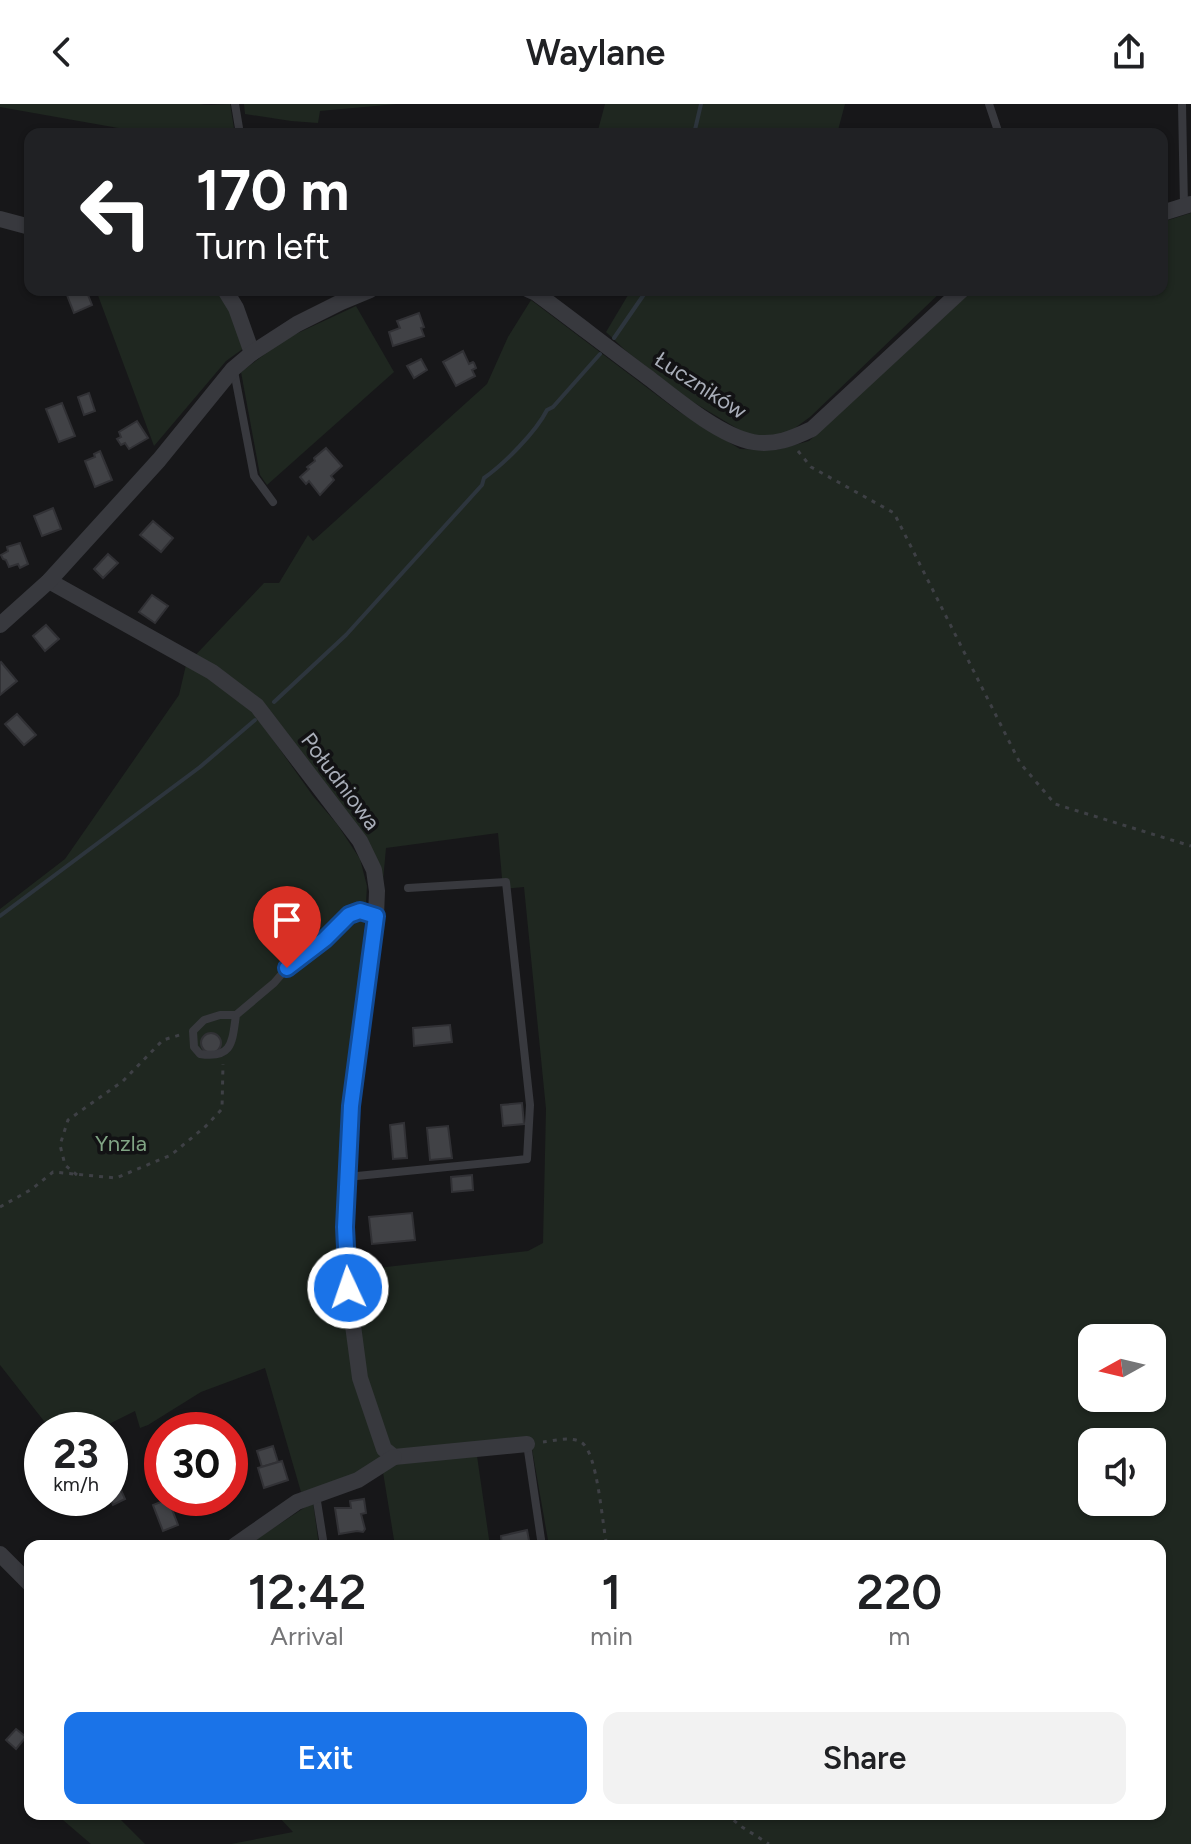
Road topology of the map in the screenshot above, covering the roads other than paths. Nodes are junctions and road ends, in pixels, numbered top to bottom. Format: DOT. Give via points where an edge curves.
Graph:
graph roads {
  1 [pos="235,104"];
  2 [pos="989,104"];
  3 [pos="1182,104"];
  4 [pos="239,128"];
  5 [pos="997,128"];
  6 [pos="1188,205"];
  7 [pos="1168,211"];
  8 [pos="0,219"];
  9 [pos="24,225"];
  10 [pos="229,296"];
  11 [pos="237,296"];
  12 [pos="356,296"];
  13 [pos="538,296"];
  14 [pos="956,296"];
  15 [pos="236,308"];
  16 [pos="252,353"];
  17 [pos="233,369"];
  18 [pos="273,502"];
  19 [pos="49,581"];
  20 [pos="1,623"];
  21 [pos="408,888"];
  22 [pos="376,916"];
  23 [pos="236,1015"];
  24 [pos="346,1178"];
  25 [pos="527,1444"];
  26 [pos="394,1457"];
  27 [pos="316,1495"];
  28 [pos="243,1540"];
  29 [pos="323,1540"];
  30 [pos="541,1540"];
  31 [pos="0,1554"];
  32 [pos="24,1578"];
  1 -- 4 [label="lane"];
  2 -- 5 [label="lane"];
  3 -- 6 [label="lane"];
  6 -- 7 [label="street"];
  8 -- 9 [label="street"];
  10 -- 15 [label="street"];
  11 -- 15 [label="lane"];
  12 -- 16 [label="street"];
  13 -- 14 [label="street, Łuczników" via="728,433 769,444 812,429"];
  15 -- 16 [label="street"];
  16 -- 17 [label="street"];
  17 -- 18 [label="lane" via="254,476"];
  17 -- 19 [label="street"];
  19 -- 20 [label="street"];
  19 -- 22 [label="street, Południowa" via="212,672 257,706 360,841 374,870"];
  21 -- 24 [label="lane" via="506,882 530,1105 527,1159"];
  22 -- 23 [label="lane" via="360,911 349,915"];
  22 -- 24 [label="street, Południowa"];
  23 -- 23 [label="lane" via="229,1048 223,1054 200,1054 193,1031 204,1020"];
  24 -- 26 [label="street, Południowa" via="348,1288 360,1378 384,1449"];
  25 -- 26 [label="street"];
  25 -- 30 [label="lane"];
  26 -- 27 [label="street" via="358,1480"];
  27 -- 28 [label="street"];
  27 -- 29 [label="lane"];
  31 -- 32 [label="street"];
}
